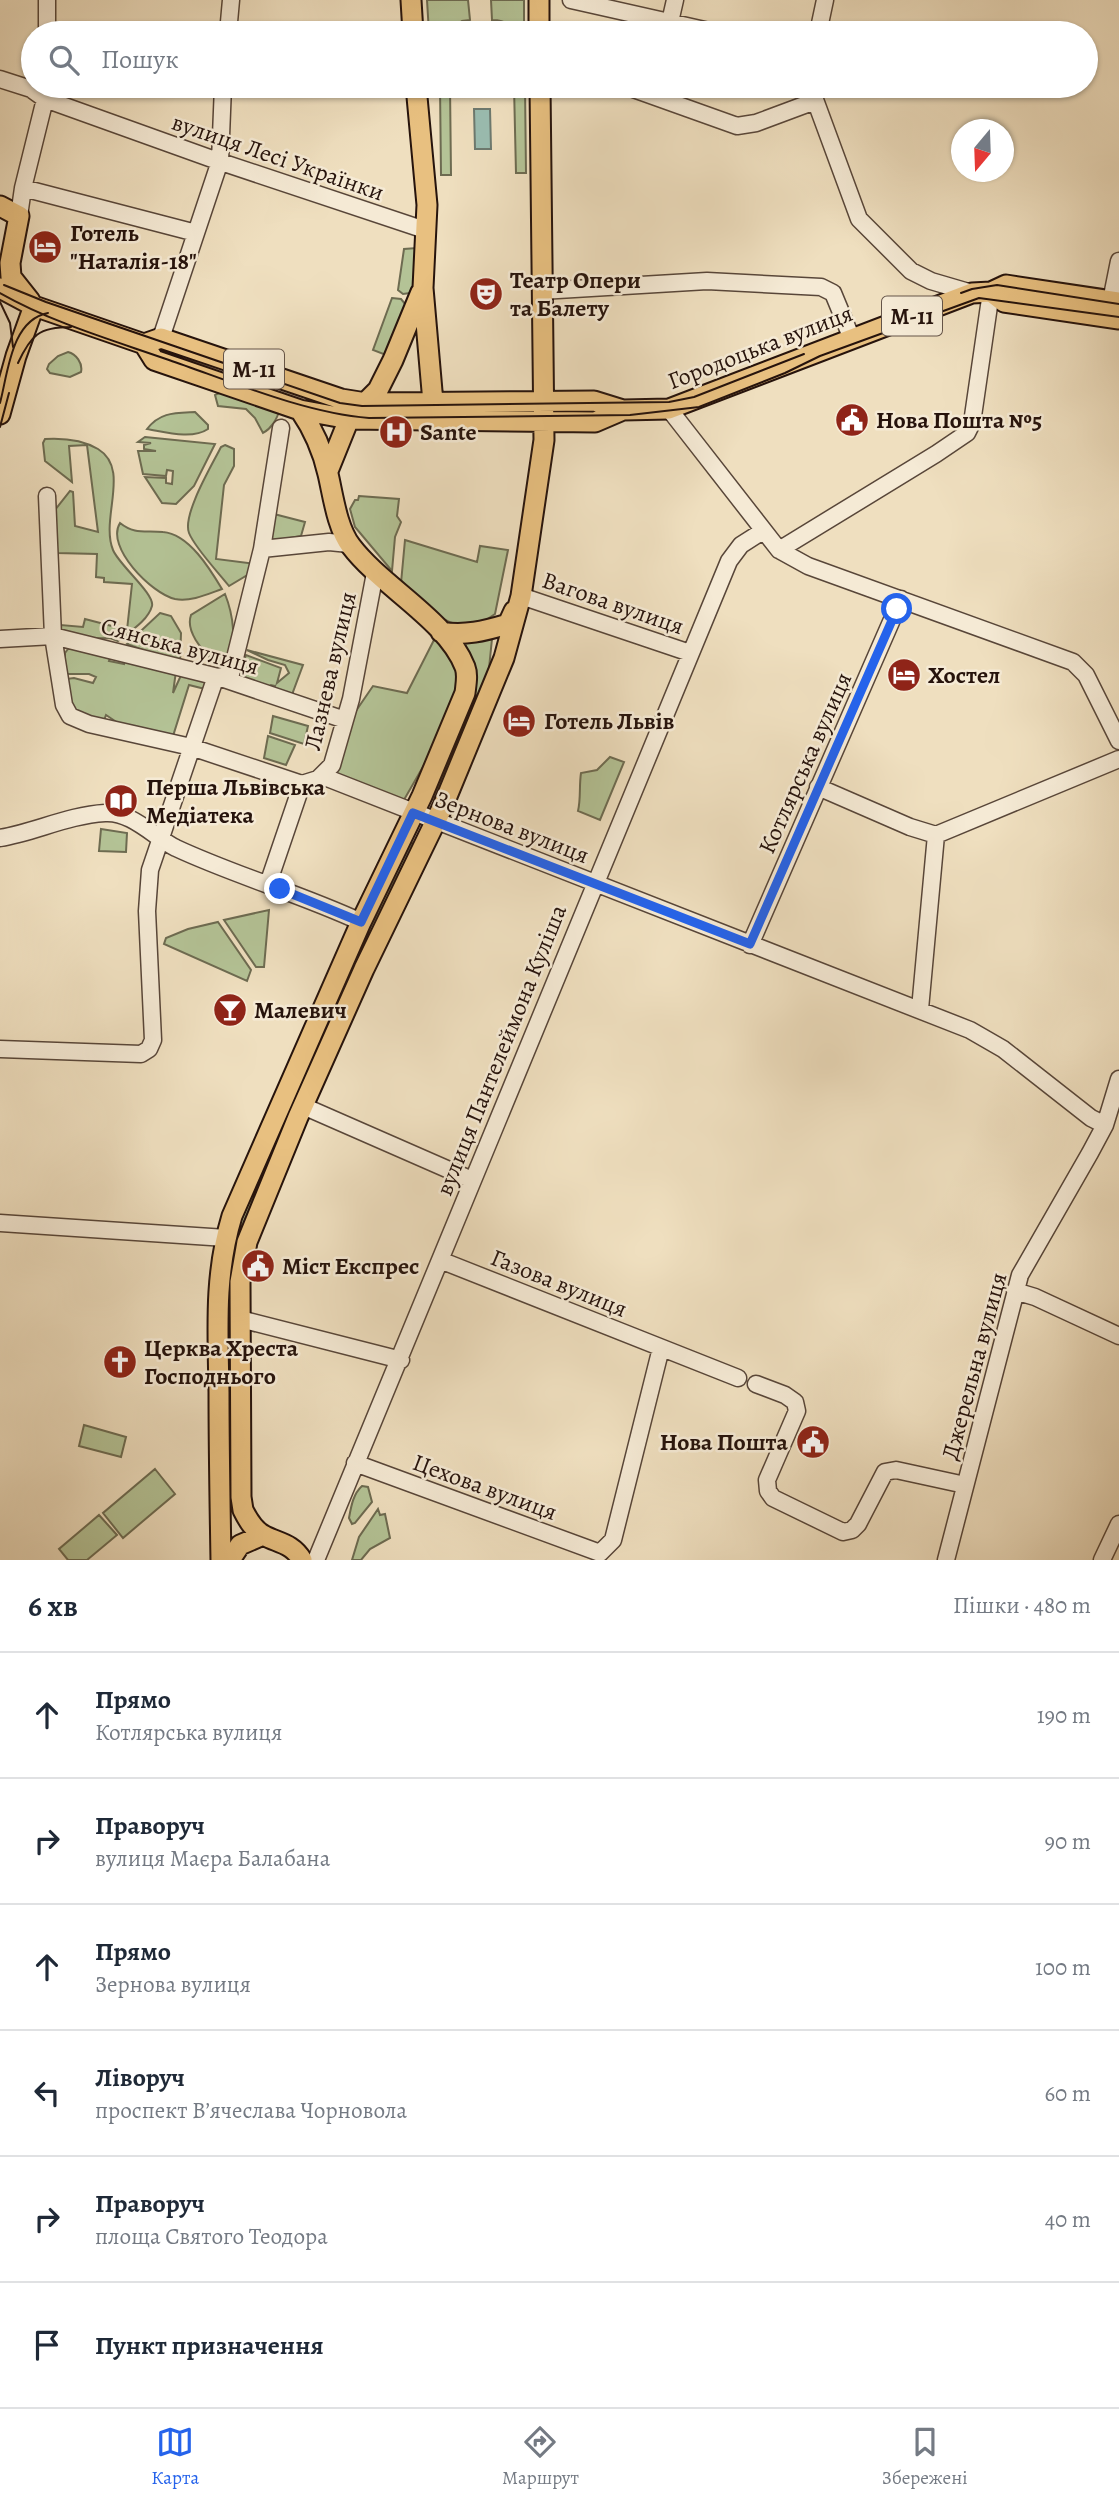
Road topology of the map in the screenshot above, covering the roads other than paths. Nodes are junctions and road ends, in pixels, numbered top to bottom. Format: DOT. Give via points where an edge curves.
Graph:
graph roads {
  1 [pos="47,0"];
  2 [pos="231,0"];
  3 [pos="411,0"];
  4 [pos="539,0"];
  5 [pos="571,0"];
  6 [pos="675,0"];
  7 [pos="825,0"];
  8 [pos="47,21"];
  9 [pos="229,21"];
  10 [pos="412,21"];
  11 [pos="539,21"];
  12 [pos="666,21"];
  13 [pos="670,21"];
  14 [pos="821,21"];
  15 [pos="0,79"];
  16 [pos="21,86"];
  17 [pos="44,98"];
  18 [pos="60,98"];
  19 [pos="223,98"];
  20 [pos="417,98"];
  21 [pos="540,98"];
  22 [pos="659,98"];
  23 [pos="803,98"];
  24 [pos="814,98"];
  25 [pos="220,161"];
  26 [pos="23,188"];
  27 [pos="0,205"];
  28 [pos="19,216"];
  29 [pos="425,230"];
  30 [pos="196,233"];
  31 [pos="1119,261"];
  32 [pos="0,288"];
  33 [pos="423,288"];
  34 [pos="541,291"];
  35 [pos="982,293"];
  36 [pos="34,306"];
  37 [pos="1114,310"];
  38 [pos="852,339"];
  39 [pos="152,341"];
  40 [pos="544,401"];
  41 [pos="366,403"];
  42 [pos="669,409"];
  43 [pos="623,410"];
  44 [pos="300,411"];
  45 [pos="434,412"];
  46 [pos="0,414"];
  47 [pos="349,419"];
  48 [pos="544,422"];
  49 [pos="281,428"];
  50 [pos="328,471"];
  51 [pos="47,496"];
  52 [pos="763,531"];
  53 [pos="349,544"];
  54 [pos="262,549"];
  55 [pos="779,550"];
  56 [pos="375,573"];
  57 [pos="521,596"];
  58 [pos="901,599"];
  59 [pos="441,632"];
  60 [pos="53,636"];
  61 [pos="0,639"];
  62 [pos="690,653"];
  63 [pos="218,677"];
  64 [pos="345,720"];
  65 [pos="1119,741"];
  66 [pos="191,747"];
  67 [pos="1119,759"];
  68 [pos="322,776"];
  69 [pos="302,784"];
  70 [pos="818,787"];
  71 [pos="413,813"];
  72 [pos="435,821"];
  73 [pos="936,835"];
  74 [pos="0,838"];
  75 [pos="159,839"];
  76 [pos="594,883"];
  77 [pos="268,884"];
  78 [pos="361,922"];
  79 [pos="750,944"];
  80 [pos="920,1009"];
  81 [pos="0,1048"];
  82 [pos="1119,1079"];
  83 [pos="303,1106"];
  84 [pos="1105,1125"];
  85 [pos="472,1180"];
  86 [pos="0,1223"];
  87 [pos="226,1238"];
  88 [pos="440,1260"];
  89 [pos="1015,1291"];
  90 [pos="240,1319"];
  91 [pos="1119,1336"];
  92 [pos="661,1348"];
  93 [pos="401,1360"];
  94 [pos="738,1378"];
  95 [pos="756,1384"];
  96 [pos="355,1463"];
  97 [pos="965,1485"];
  98 [pos="1119,1524"];
  99 [pos="263,1535"];
  100 [pos="221,1560"];
  101 [pos="230,1560"];
  102 [pos="302,1560"];
  103 [pos="316,1560"];
  104 [pos="946,1560"];
  105 [pos="1101,1560"];
  1 -- 8 [label="street"];
  2 -- 9 [label="street"];
  3 -- 10 [label="main road"];
  4 -- 11 [label="main road"];
  5 -- 12 [label="street"];
  6 -- 13 [label="street"];
  7 -- 14 [label="street"];
  15 -- 16 [label="street, вулиця Лесі Українки"];
  17 -- 26 [label="street"];
  18 -- 25 [label="street, вулиця Лесі Українки"];
  19 -- 25 [label="street"];
  20 -- 29 [label="main road"];
  21 -- 34 [label="main road"];
  22 -- 23 [label="street" via="737,126 756,123"];
  24 -- 35 [label="street" via="859,219 911,271 931,281"];
  25 -- 29 [label="street, вулиця Лесі Українки"];
  25 -- 30 [label="street"];
  26 -- 28 [label="street"];
  26 -- 30 [label="street"];
  27 -- 28 [label="main road"];
  28 -- 36 [label="main road" via="11,277"];
  29 -- 33 [label="main road"];
  30 -- 39 [label="street"];
  31 -- 37 [label="street"];
  32 -- 36 [label="main road"];
  33 -- 41 [label="main road" via="393,360"];
  33 -- 45 [label="main road"];
  34 -- 38 [label="street" via="707,281 821,287 832,293"];
  34 -- 40 [label="main road"];
  35 -- 37 [label="main road" via="1004,302"];
  35 -- 38 [label="main road, Городоцька вулиця / М-11"];
  35 -- 55 [label="street" via="972,423 967,433"];
  36 -- 39 [label="main road, М-11"];
  36 -- 46 [label="main road"];
  38 -- 42 [label="main road, Городоцька вулиця / М-11"];
  39 -- 41 [label="main road, М-11"];
  39 -- 44 [label="main road, М-11" via="154,360"];
  40 -- 43 [label="main road, Городоцька вулиця / М-11" via="594,401"];
  40 -- 45 [label="main road, М-11"];
  40 -- 48 [label="main road"];
  41 -- 45 [label="main road, М-11"];
  41 -- 47 [label="main road"];
  42 -- 43 [label="main road, Городоцька вулиця / М-11"];
  42 -- 52 [label="street"];
  43 -- 48 [label="main road, Городоцька вулиця / М-11" via="595,422"];
  44 -- 47 [label="main road, М-11"];
  44 -- 50 [label="main road"];
  45 -- 47 [label="main road, М-11"];
  45 -- 48 [label="main road, М-11"];
  47 -- 50 [label="main road"];
  48 -- 57 [label="main road"];
  49 -- 54 [label="street"];
  50 -- 53 [label="main road"];
  51 -- 60 [label="street"];
  52 -- 55 [label="street"];
  52 -- 62 [label="street, вулиця Пантелеймона Куліша" via="741,545 729,561"];
  53 -- 54 [label="street"];
  53 -- 56 [label="main road"];
  54 -- 63 [label="street" via="231,674"];
  55 -- 58 [label="street" via="808,566"];
  56 -- 59 [label="main road"];
  56 -- 64 [label="street, Лазнева вулиця"];
  57 -- 59 [label="main road" via="508,624 461,635"];
  57 -- 62 [label="street, Вагова вулиця"];
  57 -- 72 [label="main road" via="504,658"];
  58 -- 65 [label="street" via="1073,662 1086,675"];
  58 -- 70 [label="street, Котлярська вулиця"];
  59 -- 71 [label="main road" via="466,668 465,693"];
  60 -- 61 [label="street, Сянська вулиця"];
  60 -- 63 [label="street, Сянська вулиця"];
  60 -- 66 [label="street" via="64,705 71,716"];
  62 -- 76 [label="street, вулиця Пантелеймона Куліша"];
  63 -- 64 [label="street, Сянська вулиця"];
  63 -- 66 [label="street"];
  64 -- 68 [label="street, Лазнева вулиця" via="332,765"];
  66 -- 69 [label="street"];
  66 -- 75 [label="street"];
  67 -- 73 [label="street"];
  68 -- 69 [label="street"];
  68 -- 71 [label="street, Зернова вулиця"];
  69 -- 77 [label="street"];
  70 -- 73 [label="street"];
  70 -- 79 [label="street, Котлярська вулиця"];
  71 -- 72 [label="street, Зернова вулиця"];
  71 -- 78 [label="main road"];
  72 -- 76 [label="street, Зернова вулиця"];
  72 -- 83 [label="main road"];
  73 -- 80 [label="street"];
  74 -- 75 [label="street" via="105,813 127,818"];
  75 -- 77 [label="street"];
  75 -- 81 [label="street" via="150,870 147,911 153,1040 149,1049 141,1055"];
  76 -- 79 [label="street, Зернова вулиця"];
  76 -- 85 [label="street, вулиця Пантелеймона Куліша"];
  77 -- 78 [label="street"];
  78 -- 87 [label="main road"];
  79 -- 80 [label="street, Зернова вулиця"];
  80 -- 84 [label="street, Зернова вулиця" via="1003,1049"];
  82 -- 84 [label="street, Джерельна вулиця"];
  83 -- 85 [label="street"];
  83 -- 90 [label="main road" via="247,1242"];
  84 -- 89 [label="street, Джерельна вулиця"];
  85 -- 88 [label="street, вулиця Пантелеймона Куліша"];
  86 -- 87 [label="street"];
  87 -- 100 [label="main road" via="218,1308"];
  88 -- 92 [label="street, Газова вулиця"];
  88 -- 93 [label="street, вулиця Пантелеймона Куліша"];
  89 -- 91 [label="street"];
  89 -- 97 [label="street, Джерельна вулиця"];
  90 -- 93 [label="street"];
  90 -- 99 [label="main road" via="241,1497 251,1524"];
  92 -- 94 [label="street, Газова вулиця"];
  92 -- 96 [label="street, Цехова вулиця" via="613,1540 600,1553"];
  93 -- 96 [label="street, вулиця Пантелеймона Куліша"];
  95 -- 97 [label="street" via="785,1395 795,1402 797,1411 767,1480 772,1498 843,1532 858,1524 886,1472 896,1470"];
  96 -- 103 [label="street, вулиця Пантелеймона Куліша"];
  97 -- 104 [label="street, Джерельна вулиця"];
  98 -- 105 [label="street"];
  99 -- 101 [label="main road" via="240,1545"];
  99 -- 102 [label="main road" via="282,1541"];
}
